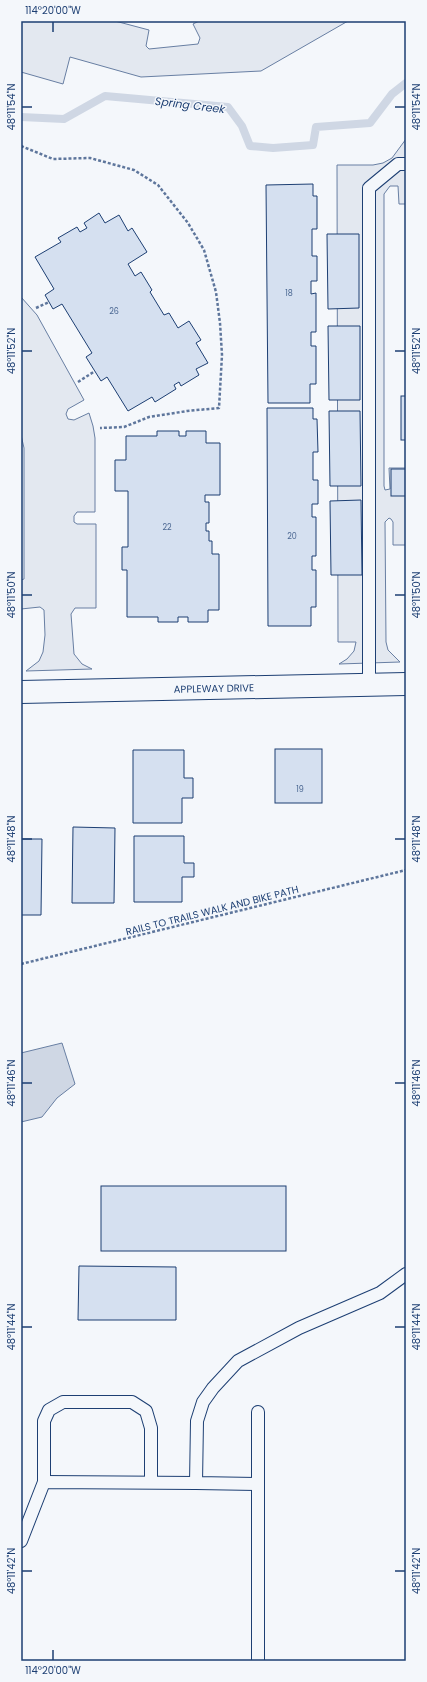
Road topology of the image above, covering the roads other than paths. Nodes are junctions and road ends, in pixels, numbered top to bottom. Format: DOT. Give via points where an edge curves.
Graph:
graph roads {
  1 [pos="406,164"];
  2 [pos="369,683"];
  3 [pos="406,684"];
  4 [pos="21,692"];
  5 [pos="406,1274"];
  6 [pos="258,1412"];
  7 [pos="44,1482"];
  8 [pos="151,1482"];
  9 [pos="196,1483"];
  10 [pos="258,1484"];
  11 [pos="21,1541"];
  12 [pos="258,1661"];
  1 -- 2 [label="lane" via="398,164 369,188"];
  2 -- 3 [label="street, APPLEWAY DRIVE"];
  2 -- 4 [label="street, APPLEWAY DRIVE"];
  5 -- 9 [label="lane" via="380,1293 299,1328 238,1361 203,1402 197,1421"];
  6 -- 10 [label="lane"];
  7 -- 8 [label="lane"];
  7 -- 8 [label="lane" via="44,1421 49,1410 63,1402 132,1402 146,1411 151,1428"];
  7 -- 11 [label="lane"];
  8 -- 9 [label="lane"];
  9 -- 10 [label="lane"];
  10 -- 12 [label="lane"];
}
